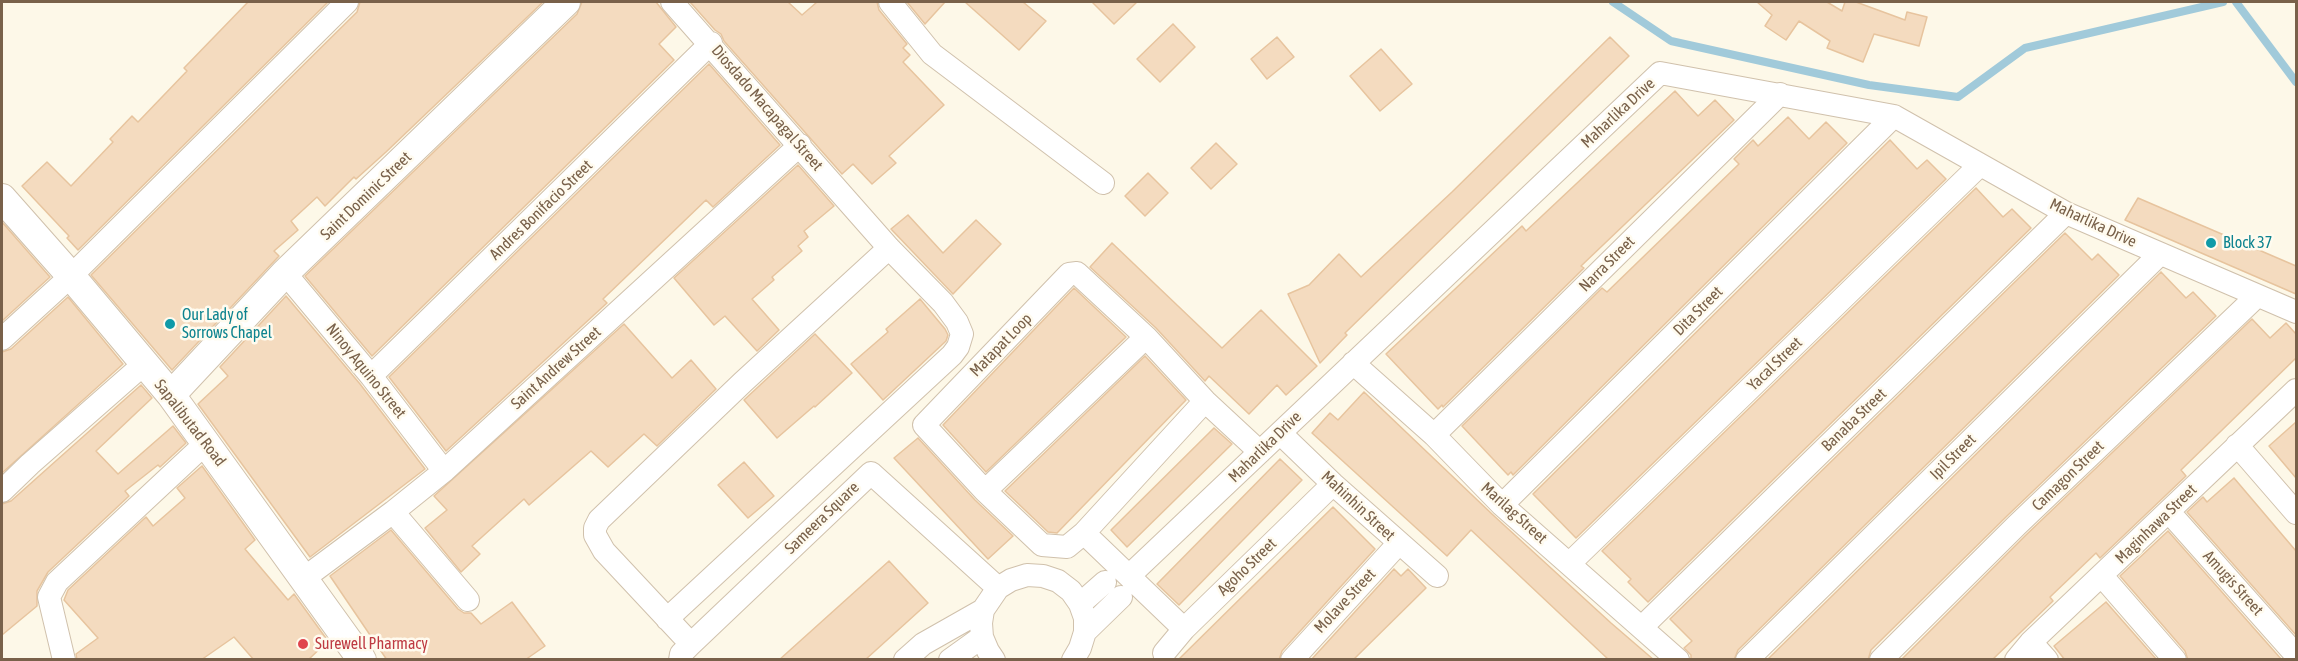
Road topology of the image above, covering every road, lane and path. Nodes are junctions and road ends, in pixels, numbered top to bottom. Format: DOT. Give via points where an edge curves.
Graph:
graph roads {
  1 [pos="347,2"];
  2 [pos="566,2"];
  3 [pos="672,2"];
  4 [pos="890,2"];
  5 [pos="711,43"];
  6 [pos="1780,94"];
  7 [pos="1894,116"];
  8 [pos="800,145"];
  9 [pos="1980,165"];
  10 [pos="1103,183"];
  11 [pos="2,198"];
  12 [pos="2066,213"];
  13 [pos="889,248"];
  14 [pos="2160,254"];
  15 [pos="285,273"];
  16 [pos="71,276"];
  17 [pos="2257,296"];
  18 [pos="2296,312"];
  19 [pos="1146,337"];
  20 [pos="2,339"];
  21 [pos="1353,363"];
  22 [pos="144,364"];
  23 [pos="371,376"];
  24 [pos="2296,390"];
  25 [pos="171,396"];
  26 [pos="1205,401"];
  27 [pos="1280,433"];
  28 [pos="1434,435"];
  29 [pos="207,442"];
  30 [pos="2237,445"];
  31 [pos="1260,452"];
  32 [pos="444,471"];
  33 [pos="1333,484"];
  34 [pos="2,491"];
  35 [pos="985,491"];
  36 [pos="1502,505"];
  37 [pos="393,512"];
  38 [pos="2169,512"];
  39 [pos="2296,513"];
  40 [pos="1084,533"];
  41 [pos="1399,543"];
  42 [pos="1570,563"];
  43 [pos="1437,576"];
  44 [pos="2102,576"];
  45 [pos="303,579"];
  46 [pos="1122,581"];
  47 [pos="998,588"];
  48 [pos="468,600"];
  49 [pos="1080,604"];
  50 [pos="983,610"];
  51 [pos="667,619"];
  52 [pos="1642,627"];
  53 [pos="1184,629"];
  54 [pos="1085,632"];
  55 [pos="982,637"];
  56 [pos="2031,642"];
  57 [pos="685,652"];
  58 [pos="1164,653"];
  59 [pos="352,655"];
  60 [pos="2296,655"];
  61 [pos="64,660"];
  62 [pos="905,660"];
  63 [pos="950,660"];
  64 [pos="994,660"];
  65 [pos="1073,660"];
  66 [pos="1292,660"];
  67 [pos="1678,660"];
  68 [pos="1747,660"];
  69 [pos="1881,660"];
  70 [pos="2016,660"];
  71 [pos="2047,660"];
  72 [pos="2175,660"];
  1 -- 16 [label="street"];
  2 -- 15 [label="street, Saint Dominic Street"];
  3 -- 5 [label="street, Diosdado Macapagal Street"];
  4 -- 10 [label="street" via="932,54"];
  5 -- 8 [label="street, Diosdado Macapagal Street"];
  5 -- 23 [label="street, Andres Bonifacio Street"];
  6 -- 7 [label="street, Maharlika Drive"];
  6 -- 21 [label="street, Maharlika Drive" via="1660,73"];
  6 -- 28 [label="street, Narra Street"];
  7 -- 9 [label="street, Maharlika Drive"];
  7 -- 36 [label="street, Dita Street"];
  8 -- 13 [label="street, Diosdado Macapagal Street"];
  8 -- 32 [label="street, Saint Andrew Street"];
  9 -- 12 [label="street, Maharlika Drive"];
  9 -- 42 [label="street, Yacal Street"];
  11 -- 16 [label="street, Sapalibutad Road"];
  12 -- 14 [label="street, Maharlika Drive"];
  12 -- 52 [label="street, Banaba Street"];
  13 -- 51 [label="street" via="599,519 595,535 604,551"];
  13 -- 51 [label="street, Diosdado Macapagal Street" via="957,322 962,334 958,347"];
  14 -- 17 [label="street, Maharlika Drive"];
  14 -- 68 [label="street, Ipil Street"];
  15 -- 23 [label="street, Ninoy Aquino Street"];
  15 -- 25 [label="street, Saint Dominic Street"];
  16 -- 20 [label="street"];
  16 -- 22 [label="street, Sapalibutad Road"];
  17 -- 18 [label="street, Maharlika Drive"];
  17 -- 69 [label="street, Camagon Street"];
  19 -- 26 [label="street, Matapat Loop"];
  19 -- 35 [label="street"];
  19 -- 35 [label="street, Matapat Loop" via="1077,273 1069,274 924,425"];
  21 -- 27 [label="street, Maharlika Drive"];
  21 -- 28 [label="street, Marilag Street"];
  22 -- 25 [label="street, Sapalibutad Road"];
  22 -- 34 [label="street"];
  23 -- 32 [label="street, Ninoy Aquino Street"];
  24 -- 30 [label="street, Maginhawa Street"];
  25 -- 29 [label="street, Sapalibutad Road"];
  26 -- 31 [label="street, Matapat Loop"];
  26 -- 40 [label="street, Matapat Loop"];
  27 -- 31 [label="street, Maharlika Drive"];
  27 -- 33 [label="street, Mahinhin Street"];
  28 -- 36 [label="street, Marilag Street"];
  29 -- 45 [label="street, Sapalibutad Road"];
  29 -- 61 [label="street" via="57,582 50,597"];
  30 -- 38 [label="street, Maginhawa Street"];
  30 -- 39 [label="street"];
  31 -- 46 [label="street, Maharlika Drive"];
  32 -- 37 [label="street, Saint Andrew Street"];
  33 -- 41 [label="street, Mahinhin Street"];
  33 -- 53 [label="street, Agoho Street"];
  35 -- 40 [label="street, Matapat Loop" via="1042,545 1067,547"];
  36 -- 42 [label="street, Marilag Street"];
  37 -- 45 [label="street, Saint Andrew Street"];
  37 -- 48 [label="street"];
  38 -- 44 [label="street, Maginhawa Street"];
  38 -- 60 [label="street, Amugis Street"];
  40 -- 46 [label="street"];
  41 -- 43 [label="street, Mahinhin Street"];
  41 -- 66 [label="street, Molave Street"];
  42 -- 52 [label="street, Marilag Street"];
  44 -- 56 [label="street, Maginhawa Street"];
  44 -- 72 [label="street"];
  45 -- 59 [label="street, Sapalibutad Road"];
  46 -- 49 [label="street"];
  46 -- 53 [label="street"];
  46 -- 54 [label="street"];
  47 -- 49 [label="street" via="1027,575 1043,576 1058,581"];
  47 -- 50 [label="street"];
  47 -- 57 [label="street, Sameera Square" via="875,475 868,474"];
  49 -- 54 [label="street"];
  50 -- 55 [label="street"];
  50 -- 62 [label="street" via="923,644"];
  51 -- 57 [label="street"];
  52 -- 67 [label="street, Marilag Street"];
  53 -- 58 [label="street, Agoho Street"];
  54 -- 65 [label="street"];
  55 -- 63 [label="street"];
  55 -- 64 [label="street"];
  56 -- 70 [label="street, Maginhawa Street"];
  56 -- 71 [label="street"];
}
